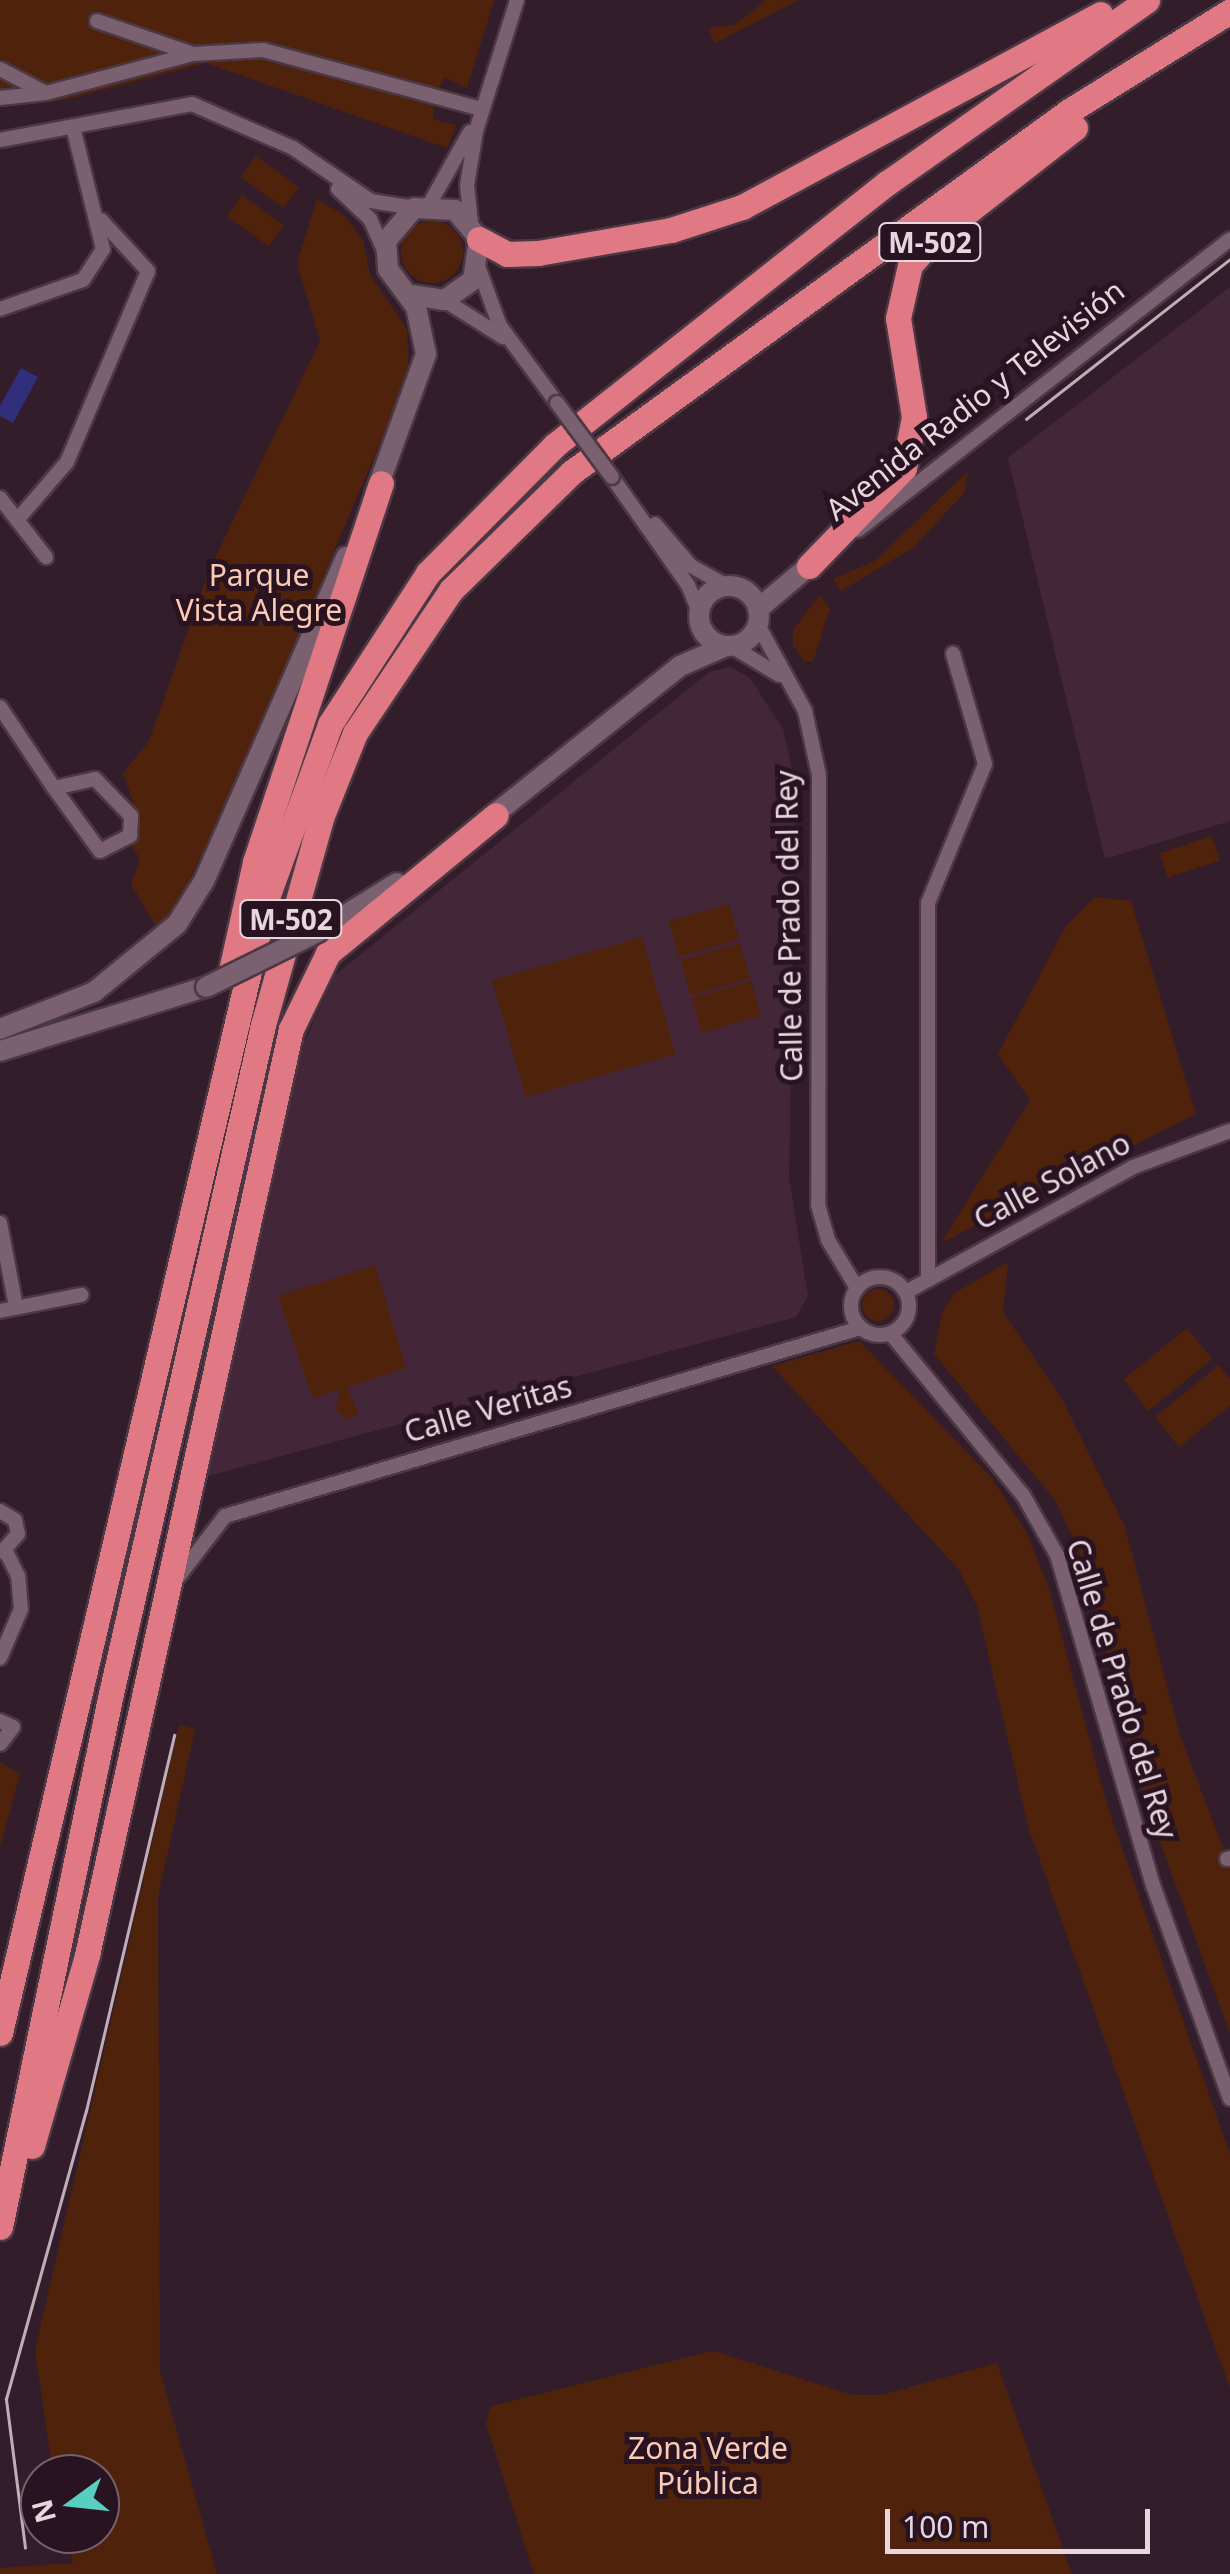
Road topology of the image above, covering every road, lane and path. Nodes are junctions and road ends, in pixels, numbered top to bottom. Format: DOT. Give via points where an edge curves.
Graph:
graph roads {
  1 [pos="517,0"];
  2 [pos="1127,0"];
  3 [pos="1147,0"];
  4 [pos="1229,12"];
  5 [pos="97,21"];
  6 [pos="193,54"];
  7 [pos="0,70"];
  8 [pos="46,93"];
  9 [pos="0,98"];
  10 [pos="482,109"];
  11 [pos="73,127"];
  12 [pos="0,140"];
  13 [pos="294,148"];
  14 [pos="422,206"];
  15 [pos="101,220"];
  16 [pos="475,231"];
  17 [pos="1230,239"];
  18 [pos="385,252"];
  19 [pos="479,268"];
  20 [pos="408,294"];
  21 [pos="444,300"];
  22 [pos="0,308"];
  23 [pos="509,342"];
  24 [pos="612,477"];
  25 [pos="381,483"];
  26 [pos="0,498"];
  27 [pos="18,518"];
  28 [pos="46,557"];
  29 [pos="810,566"];
  30 [pos="724,585"];
  31 [pos="699,612"];
  32 [pos="758,617"];
  33 [pos="729,647"];
  34 [pos="953,654"];
  35 [pos="786,680"];
  36 [pos="0,707"];
  37 [pos="0,733"];
  38 [pos="21,736"];
  39 [pos="54,788"];
  40 [pos="496,815"];
  41 [pos="0,1029"];
  42 [pos="0,1051"];
  43 [pos="1230,1130"];
  44 [pos="0,1222"];
  45 [pos="190,1229"];
  46 [pos="928,1280"];
  47 [pos="857,1288"];
  48 [pos="906,1292"];
  49 [pos="81,1295"];
  50 [pos="16,1307"];
  51 [pos="0,1311"];
  52 [pos="860,1328"];
  53 [pos="891,1334"];
  54 [pos="0,1511"];
  55 [pos="3,1551"];
  56 [pos="166,1594"];
  57 [pos="0,1658"];
  58 [pos="13,1724"];
  59 [pos="0,1744"];
  60 [pos="0,2033"];
  61 [pos="1230,2100"];
  62 [pos="0,2227"];
  63 [pos="0,2251"];
  1 -- 10 [label="street"];
  2 -- 16 [label="highway" via="742,207 671,230 538,253 507,254"];
  3 -- 45 [label="highway, M-502" via="888,183 650,367 490,504 428,573 330,724 294,808 265,902"];
  4 -- 29 [label="highway, M-502" via="920,251 899,299 914,417 904,468"];
  4 -- 62 [label="highway, M-502" via="1053,122 572,472 452,590 355,733 321,818 263,1025 110,1698"];
  5 -- 6 [label="street"];
  6 -- 8 [label="street"];
  6 -- 10 [label="street" via="263,50"];
  7 -- 8 [label="street"];
  8 -- 9 [label="street"];
  10 -- 14 [label="street"];
  10 -- 16 [label="street" via="467,185"];
  11 -- 12 [label="street"];
  11 -- 13 [label="street" via="192,104"];
  11 -- 15 [label="street"];
  13 -- 14 [label="street" via="371,201"];
  13 -- 18 [label="street" via="370,219"];
  14 -- 16 [label="main road" via="456,210"];
  14 -- 18 [label="main road" via="390,231"];
  15 -- 22 [label="street" via="103,249 83,280"];
  15 -- 27 [label="street" via="148,271 68,462"];
  16 -- 19 [label="main road"];
  17 -- 29 [label="street, Avenida Radio y Televisión"];
  18 -- 20 [label="main road" via="391,277"];
  19 -- 21 [label="main road" via="462,292"];
  19 -- 23 [label="street"];
  20 -- 21 [label="main road"];
  20 -- 25 [label="main road" via="424,330 425,364"];
  21 -- 23 [label="street"];
  23 -- 24 [label="street, bridge"];
  24 -- 30 [label="street" via="691,566"];
  24 -- 31 [label="street" via="688,585"];
  25 -- 41 [label="main road" via="204,880 177,924 94,992"];
  25 -- 45 [label="highway, M-502" via="255,862 212,1057"];
  26 -- 27 [label="street"];
  27 -- 28 [label="street"];
  29 -- 32 [label="main road, Avenida Radio y Televisión"];
  30 -- 31 [label="main road"];
  30 -- 32 [label="main road" via="748,590"];
  31 -- 33 [label="main road" via="706,635"];
  32 -- 33 [label="main road"];
  32 -- 35 [label="street, Calle de Prado del Rey"];
  33 -- 35 [label="street"];
  33 -- 40 [label="main road" via="668,675"];
  34 -- 46 [label="street" via="985,764 928,903"];
  35 -- 47 [label="street, Calle de Prado del Rey" via="805,710 820,775 818,1205 828,1240"];
  36 -- 38 [label="street"];
  37 -- 38 [label="street"];
  38 -- 39 [label="street"];
  39 -- 39 [label="street" via="95,779 131,816 130,836 100,851"];
  40 -- 42 [label="main road, bridge" via="318,932 206,988"];
  40 -- 56 [label="highway, M-502" via="344,937 302,1000"];
  43 -- 46 [label="street, Calle Solano" via="1133,1167"];
  44 -- 50 [label="street"];
  45 -- 60 [label="highway, M-502"];
  46 -- 48 [label="street, Calle Solano"];
  47 -- 48 [label="street" via="882,1277"];
  47 -- 52 [label="street" via="851,1304"];
  48 -- 53 [label="street" via="906,1321"];
  49 -- 50 [label="street"];
  50 -- 51 [label="street"];
  52 -- 53 [label="street"];
  52 -- 56 [label="street, Calle Veritas" via="225,1516"];
  53 -- 61 [label="street, Calle de Prado del Rey" via="1015,1484 1057,1555 1147,1868"];
  54 -- 55 [label="street" via="18,1526"];
  55 -- 57 [label="street" via="18,1576 22,1608"];
  56 -- 63 [label="highway, M-502" via="87,1955"];
  58 -- 59 [label="street"];
}
